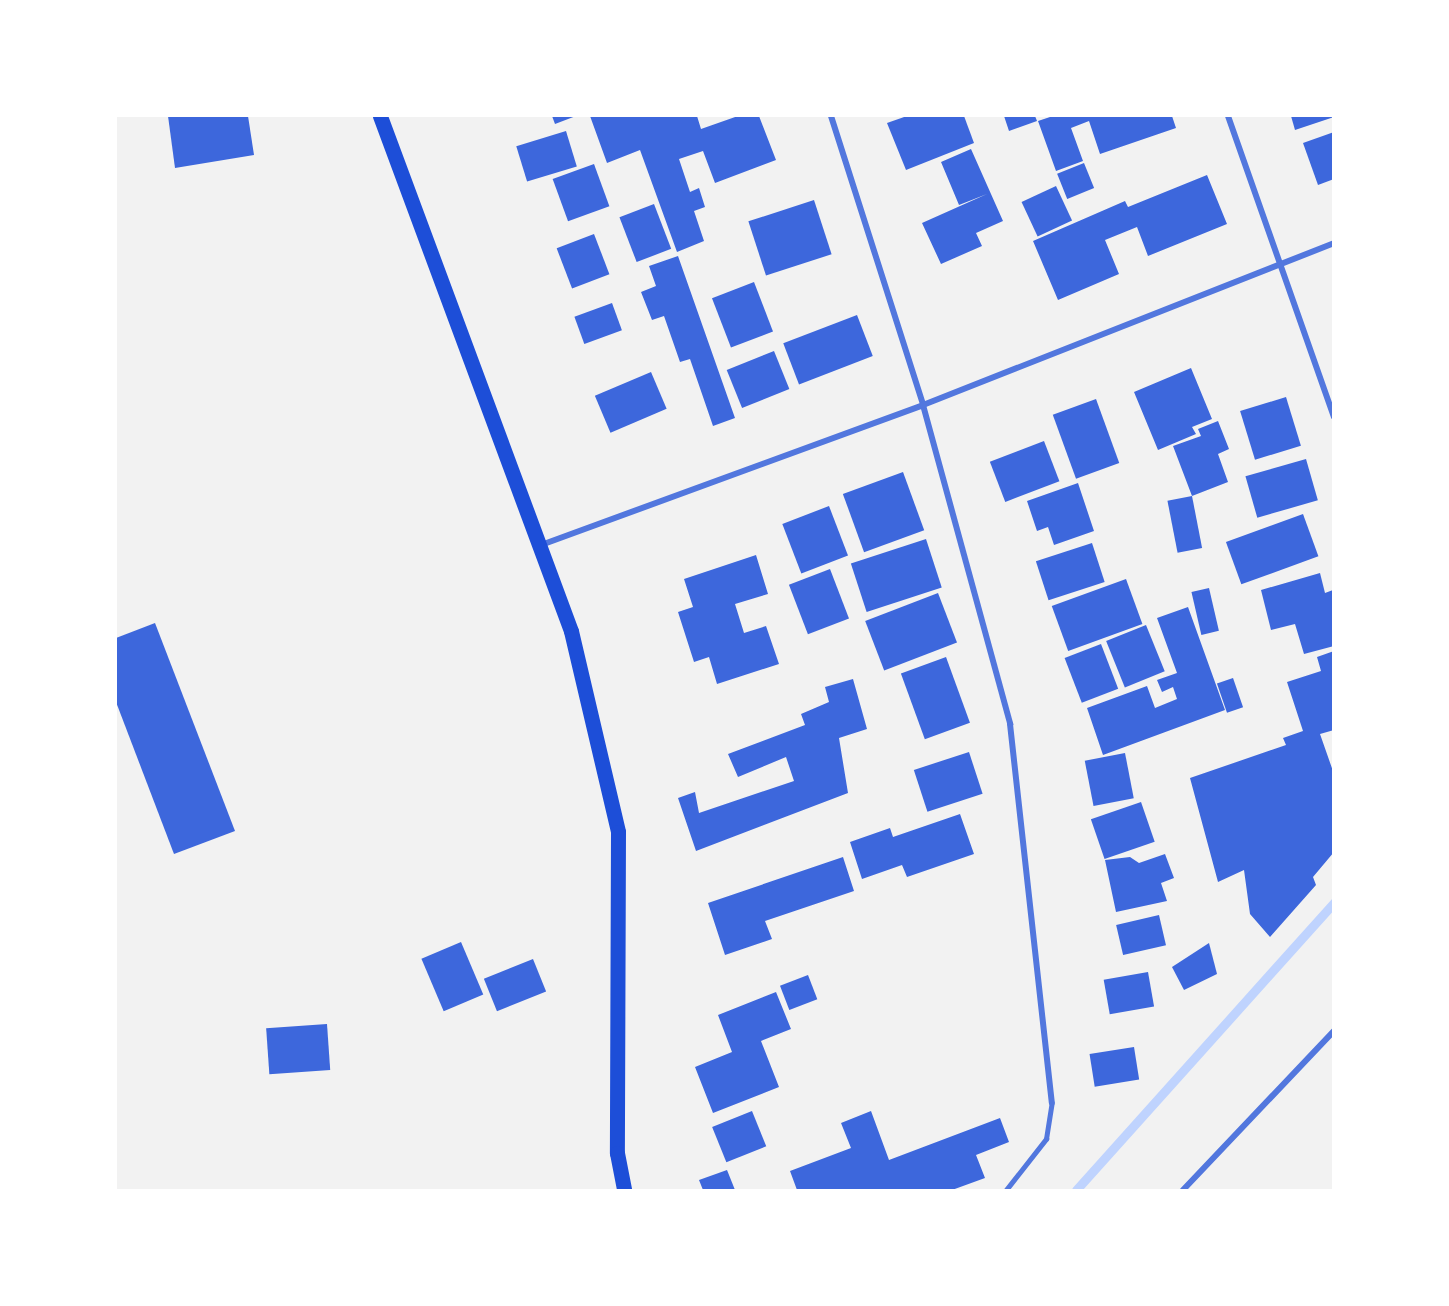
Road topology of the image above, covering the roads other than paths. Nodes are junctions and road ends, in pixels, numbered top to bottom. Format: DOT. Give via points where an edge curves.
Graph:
graph roads {
  1 [pos="380,116"];
  2 [pos="831,116"];
  3 [pos="1228,116"];
  4 [pos="1334,243"];
  5 [pos="1279,263"];
  6 [pos="922,405"];
  7 [pos="1334,417"];
  8 [pos="541,545"];
  9 [pos="1334,1031"];
  10 [pos="1052,1103"];
  11 [pos="624,1191"];
  12 [pos="1005,1191"];
  13 [pos="1183,1191"];
  1 -- 8 [label="main road"];
  2 -- 6 [label="street"];
  3 -- 5 [label="street"];
  4 -- 5 [label="street"];
  5 -- 6 [label="street"];
  5 -- 7 [label="street"];
  6 -- 8 [label="street"];
  6 -- 10 [label="street" via="1010,724"];
  8 -- 11 [label="main road" via="572,631 618,832 616,1153"];
  9 -- 13 [label="street"];
  10 -- 12 [label="lane" via="1046,1139"];
}
